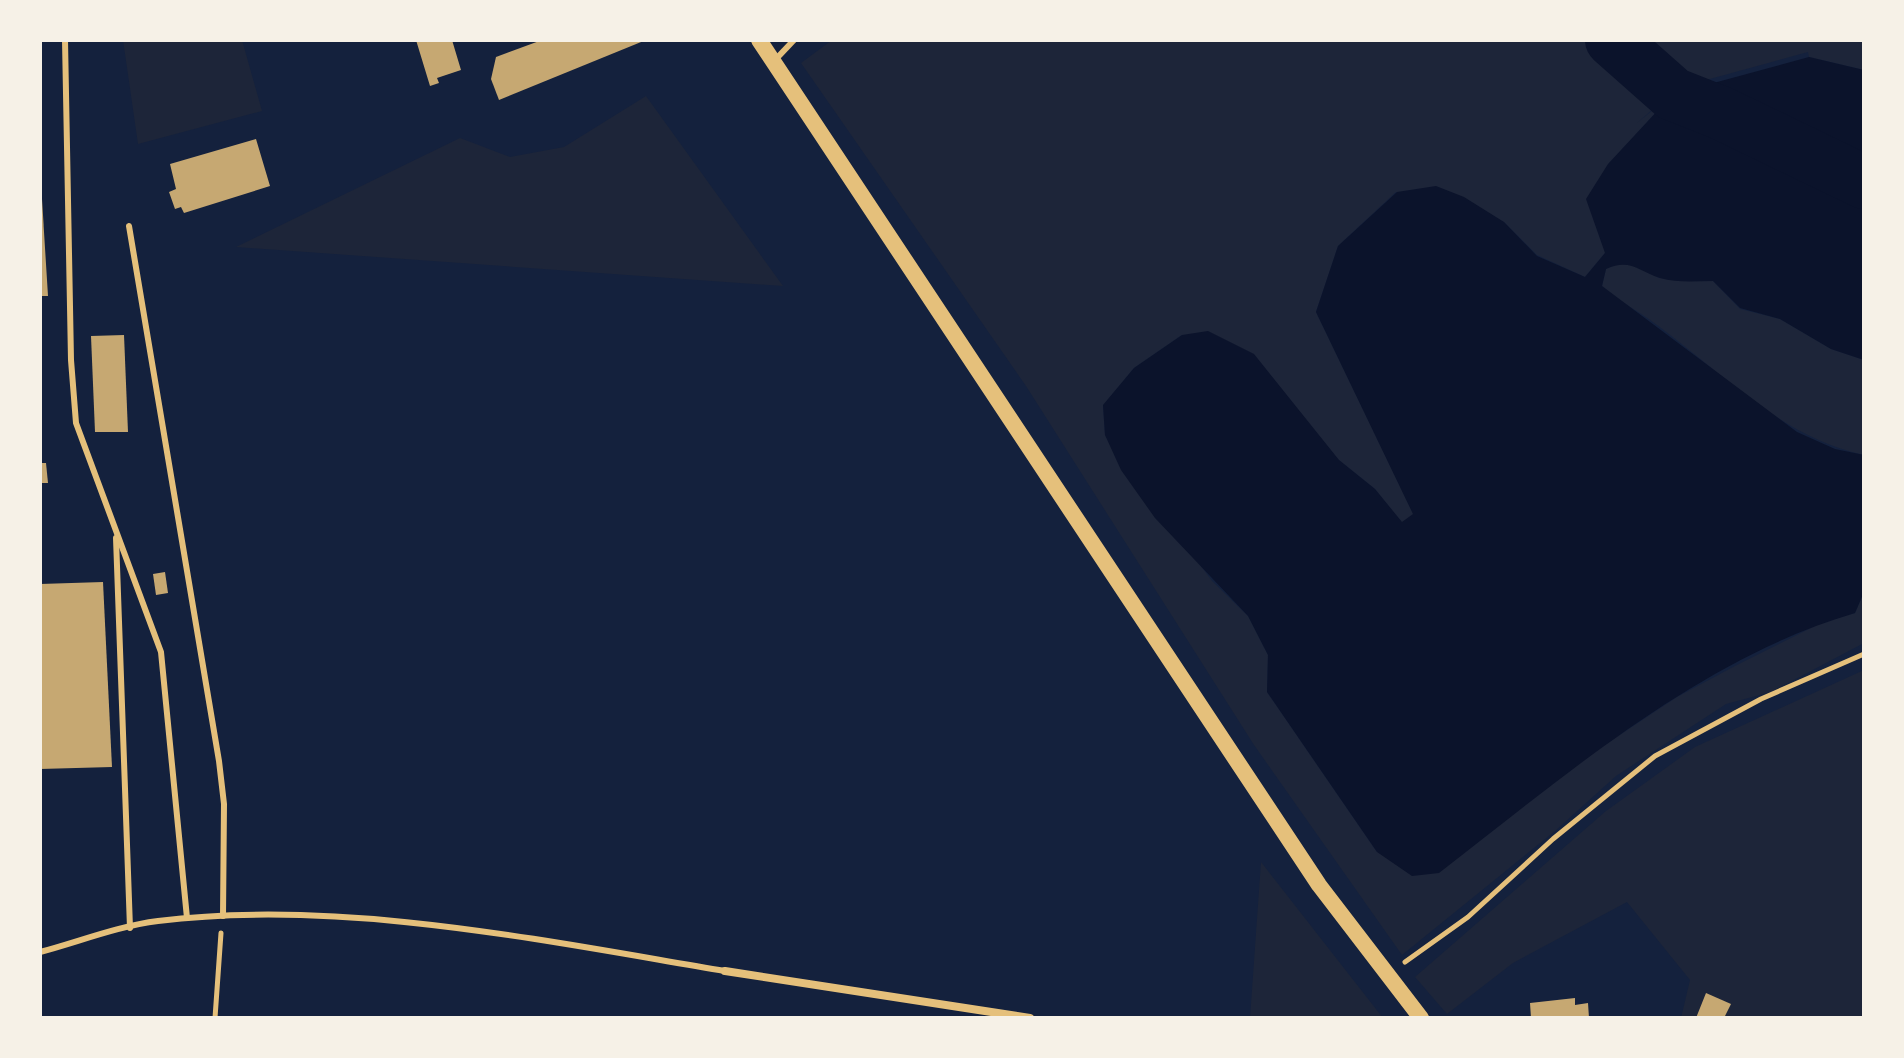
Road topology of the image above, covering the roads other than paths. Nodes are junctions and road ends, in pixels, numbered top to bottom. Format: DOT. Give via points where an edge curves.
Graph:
graph roads {
  1 [pos="65,40"];
  2 [pos="759,40"];
  3 [pos="794,40"];
  4 [pos="773,62"];
  5 [pos="129,226"];
  6 [pos="116,531"];
  7 [pos="223,916"];
  8 [pos="187,918"];
  9 [pos="130,928"];
  10 [pos="40,952"];
  11 [pos="725,971"];
  12 [pos="1030,1018"];
  13 [pos="1421,1018"];
  1 -- 6 [label="lane" via="76,423"];
  2 -- 4 [label="main road"];
  3 -- 4 [label="lane"];
  4 -- 13 [label="main road" via="1319,885"];
  5 -- 7 [label="lane" via="219,761"];
  6 -- 8 [label="lane" via="161,652"];
  6 -- 9 [label="lane"];
  7 -- 8 [label="lane"];
  7 -- 11 [label="lane" via="401,923"];
  8 -- 9 [label="lane"];
  9 -- 10 [label="lane"];
  11 -- 12 [label="street"];
}
